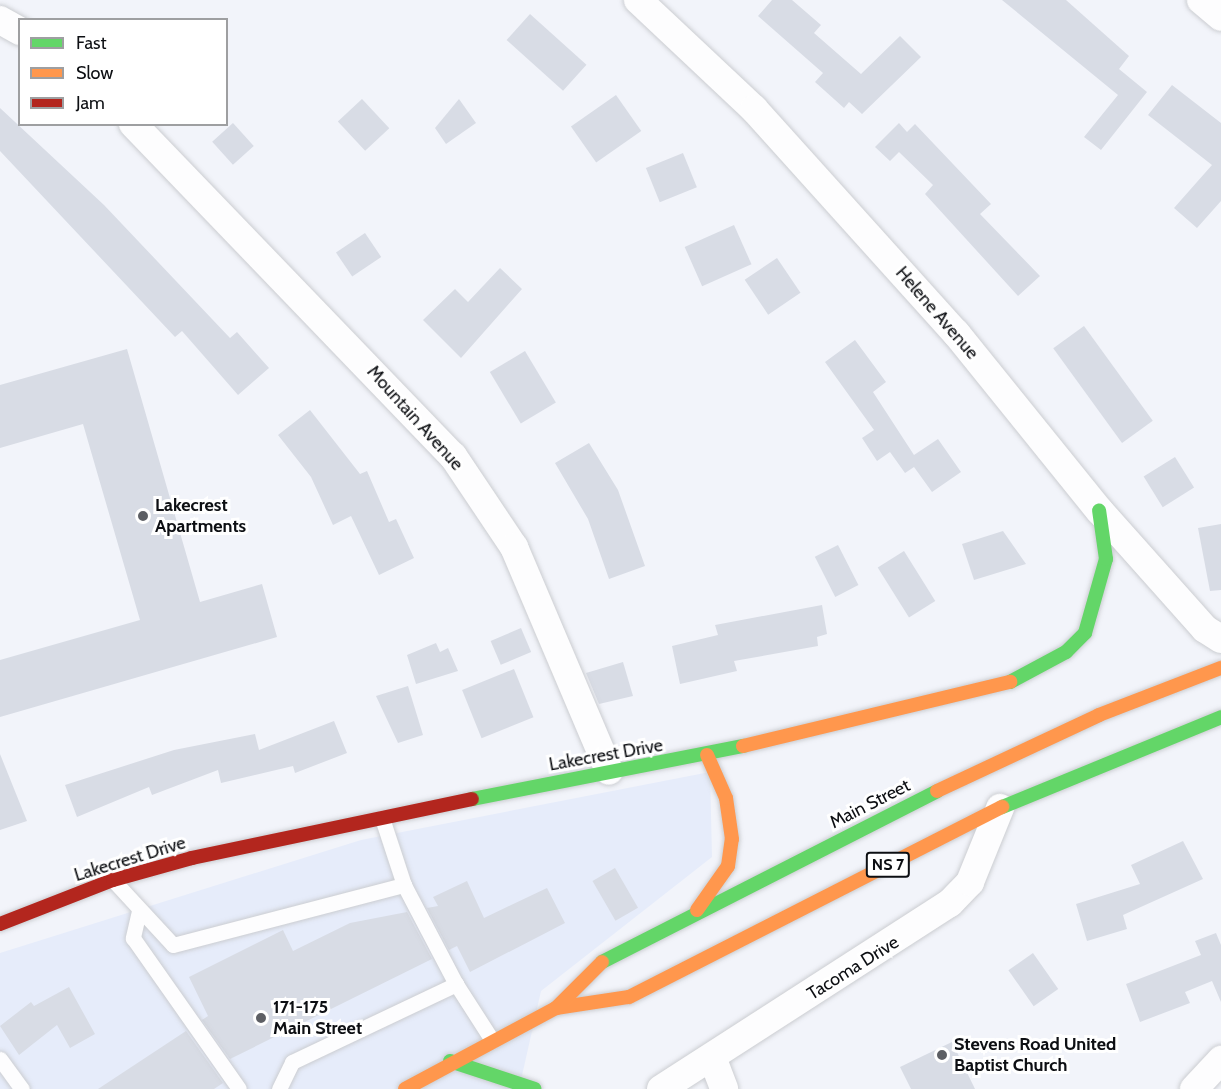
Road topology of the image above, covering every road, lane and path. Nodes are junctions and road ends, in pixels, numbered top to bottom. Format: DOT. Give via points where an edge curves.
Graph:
graph roads {
  1 [pos="638,0"];
  2 [pos="1201,0"];
  3 [pos="1221,17"];
  4 [pos="0,20"];
  5 [pos="18,30"];
  6 [pos="135,126"];
  7 [pos="1099,510"];
  8 [pos="1221,639"];
  9 [pos="1221,668"];
  10 [pos="1221,717"];
  11 [pos="707,755"];
  12 [pos="609,771"];
  13 [pos="1000,808"];
  14 [pos="382,818"];
  15 [pos="113,879"];
  16 [pos="405,885"];
  17 [pos="139,910"];
  18 [pos="696,912"];
  19 [pos="0,924"];
  20 [pos="456,984"];
  21 [pos="556,1008"];
  22 [pos="492,1040"];
  23 [pos="712,1057"];
  24 [pos="0,1059"];
  25 [pos="1221,1060"];
  26 [pos="450,1061"];
  27 [pos="22,1089"];
  28 [pos="239,1089"];
  29 [pos="279,1089"];
  30 [pos="405,1089"];
  31 [pos="536,1089"];
  32 [pos="661,1089"];
  33 [pos="724,1089"];
  34 [pos="1194,1089"];
  1 -- 7 [label="street, Helene Avenue" via="754,109 957,333"];
  2 -- 3 [label="street"];
  4 -- 5 [label="street"];
  6 -- 12 [label="street, Mountain Avenue" via="453,456 514,547"];
  7 -- 8 [label="street, Helene Avenue" via="1205,629"];
  7 -- 11 [label="main road, Lakecrest Drive" via="1106,559 1094,613 1085,633 1040,670 973,694"];
  9 -- 18 [label="main road, Main Street / NS 7" via="1099,715 987,767"];
  10 -- 13 [label="main road, Main Street / NS 7"];
  11 -- 12 [label="main road, Lakecrest Drive"];
  11 -- 18 [label="main road" via="726,798 732,840 728,866"];
  12 -- 14 [label="main road, Lakecrest Drive"];
  13 -- 21 [label="main road, Main Street / NS 7" via="628,997"];
  13 -- 23 [label="street, Tacoma Drive" via="970,882 950,903"];
  14 -- 15 [label="main road, Lakecrest Drive"];
  14 -- 16 [label="lane"];
  15 -- 17 [label="lane"];
  15 -- 19 [label="main road, Lakecrest Drive"];
  16 -- 17 [label="lane" via="173,945"];
  16 -- 20 [label="lane"];
  17 -- 28 [label="lane" via="133,938"];
  18 -- 21 [label="main road, Main Street / NS 7" via="604,960"];
  20 -- 22 [label="lane"];
  20 -- 29 [label="lane" via="292,1062"];
  21 -- 22 [label="main road, Main Street / NS 7"];
  22 -- 26 [label="main road, Main Street / NS 7"];
  23 -- 32 [label="street, Tacoma Drive"];
  23 -- 33 [label="street"];
  24 -- 27 [label="lane"];
  25 -- 34 [label="street"];
  26 -- 30 [label="main road, Main Street / NS 7"];
  26 -- 31 [label="main road" via="525,1082"];
}
